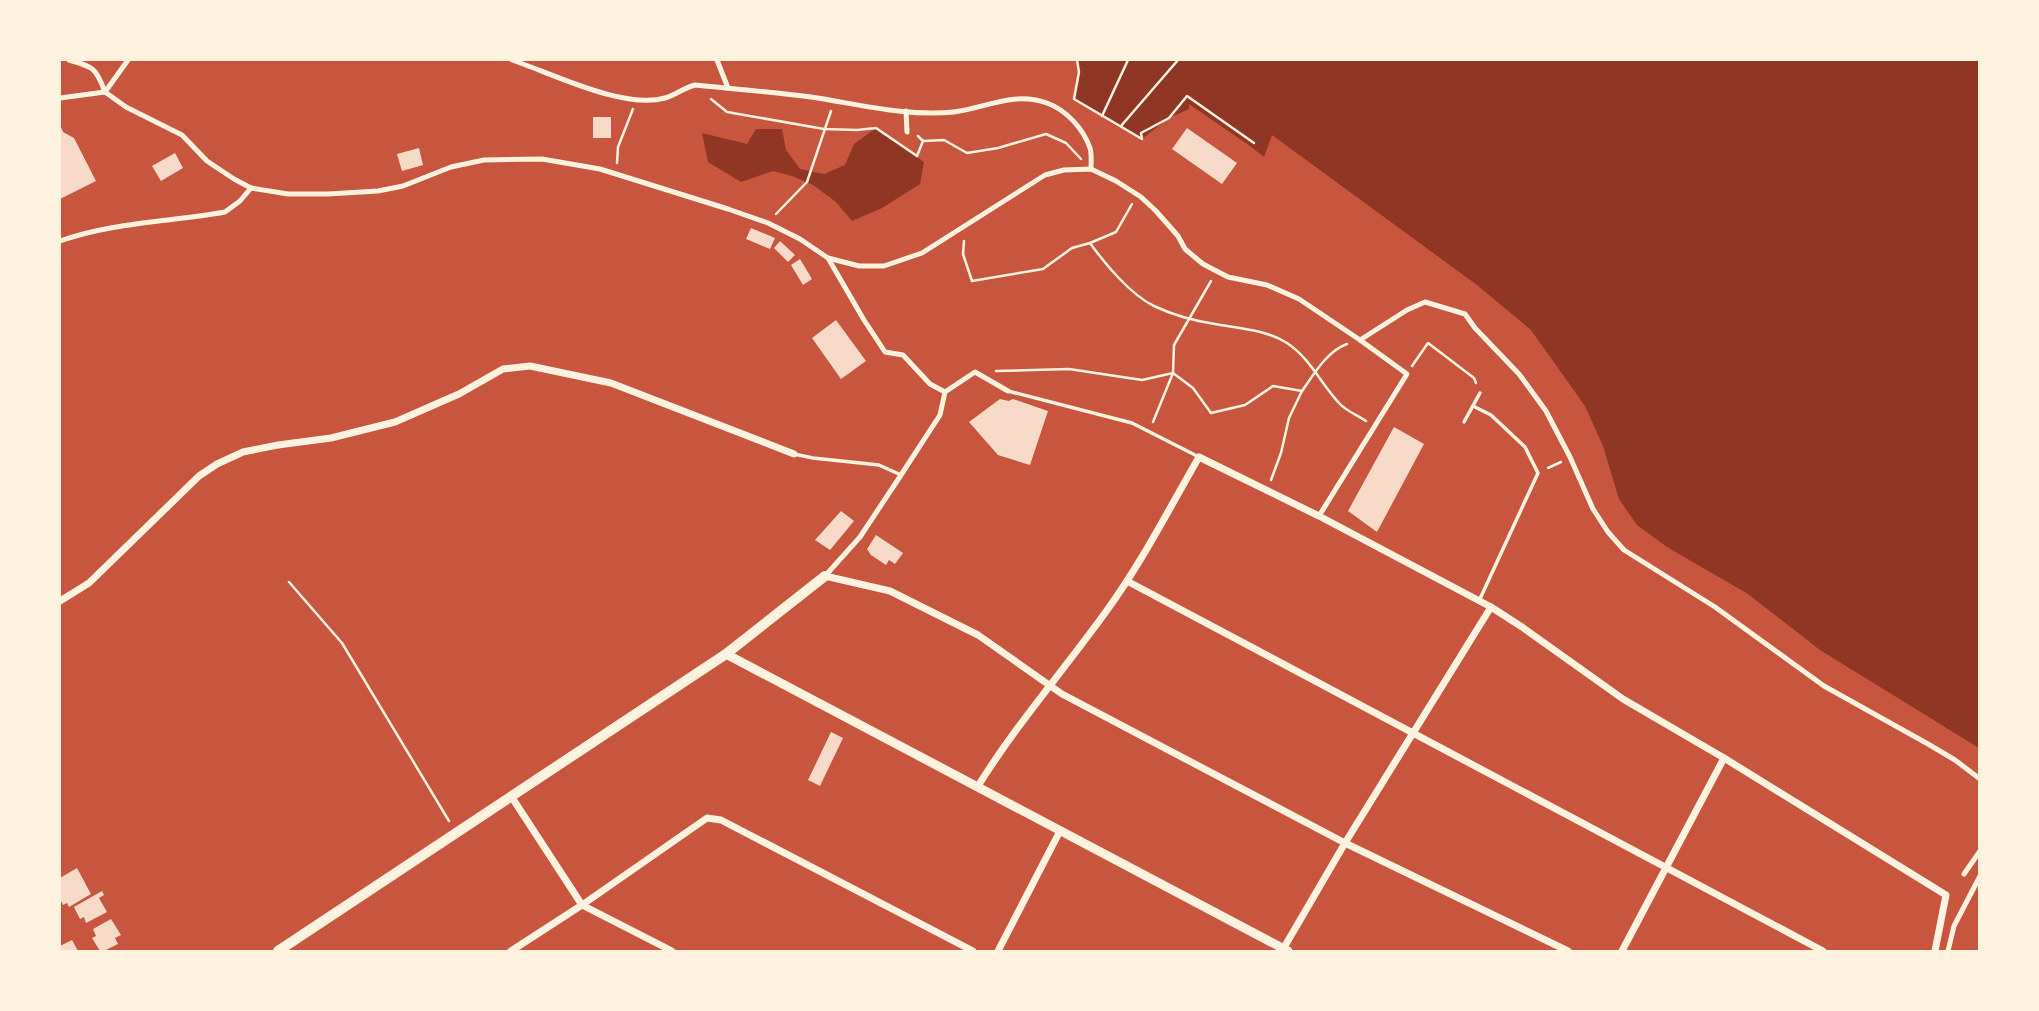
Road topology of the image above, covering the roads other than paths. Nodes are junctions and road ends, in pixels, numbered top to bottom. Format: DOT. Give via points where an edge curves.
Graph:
graph roads {
  1 [pos="69,60"];
  2 [pos="128,60"];
  3 [pos="512,60"];
  4 [pos="716,60"];
  5 [pos="728,88"];
  6 [pos="105,92"];
  7 [pos="60,99"];
  8 [pos="906,111"];
  9 [pos="907,132"];
  10 [pos="1091,169"];
  11 [pos="251,188"];
  12 [pos="60,241"];
  13 [pos="828,258"];
  14 [pos="1360,340"];
  15 [pos="945,391"];
  16 [pos="1008,391"];
  17 [pos="1480,393"];
  18 [pos="1473,405"];
  19 [pos="1464,422"];
  20 [pos="794,453"];
  21 [pos="1199,457"];
  22 [pos="901,475"];
  23 [pos="1319,516"];
  24 [pos="825,576"];
  25 [pos="1127,580"];
  26 [pos="60,601"];
  27 [pos="1479,601"];
  28 [pos="1491,607"];
  29 [pos="726,654"];
  30 [pos="1048,686"];
  31 [pos="1413,733"];
  32 [pos="1724,758"];
  33 [pos="1979,779"];
  34 [pos="978,786"];
  35 [pos="511,796"];
  36 [pos="1060,831"];
  37 [pos="1345,843"];
  38 [pos="1979,851"];
  39 [pos="1667,868"];
  40 [pos="1964,874"];
  41 [pos="1979,876"];
  42 [pos="582,905"];
  43 [pos="278,951"];
  44 [pos="511,951"];
  45 [pos="672,951"];
  46 [pos="973,951"];
  47 [pos="998,951"];
  48 [pos="1284,951"];
  49 [pos="1568,951"];
  50 [pos="1622,951"];
  51 [pos="1823,951"];
  52 [pos="1935,951"];
  53 [pos="1948,951"];
  1 -- 6 [label="street" via="98,73"];
  2 -- 6 [label="street"];
  3 -- 5 [label="street" via="582,86 636,99 665,98 695,85"];
  4 -- 5 [label="street"];
  5 -- 8 [label="street"];
  6 -- 7 [label="street"];
  6 -- 11 [label="street" via="182,135 207,161"];
  8 -- 9 [label="street"];
  8 -- 10 [label="street" via="957,111 1011,98 1044,102 1081,130 1091,150"];
  10 -- 13 [label="street" via="1045,175 922,253 884,266 859,266"];
  10 -- 14 [label="street" via="1135,193 1168,224 1185,249 1216,272 1299,299"];
  11 -- 12 [label="street" via="225,212 104,229"];
  11 -- 13 [label="street" via="288,194 378,191 484,160 542,159 600,169 768,223"];
  13 -- 15 [label="street" via="885,352 903,355 930,384"];
  14 -- 23 [label="street" via="1407,374"];
  14 -- 33 [label="street" via="1425,302 1465,314 1539,401 1593,509 1623,550 1714,607 1824,687 1955,760"];
  15 -- 16 [label="street" via="975,372"];
  15 -- 22 [label="street" via="940,415"];
  16 -- 21 [label="lane" via="1132,423"];
  17 -- 18 [label="lane"];
  18 -- 19 [label="lane"];
  18 -- 27 [label="lane" via="1488,412 1525,447 1538,473"];
  20 -- 22 [label="lane" via="878,464"];
  20 -- 26 [label="street" via="611,383 530,366 503,369 395,422 243,452 217,464 89,583"];
  21 -- 23 [label="street"];
  21 -- 25 [label="street"];
  22 -- 24 [label="street" via="860,537"];
  23 -- 27 [label="street"];
  24 -- 29 [label="main road"];
  24 -- 30 [label="street" via="890,591 945,618 978,635"];
  25 -- 30 [label="street"];
  25 -- 31 [label="street"];
  27 -- 28 [label="street"];
  28 -- 31 [label="street"];
  28 -- 32 [label="street" via="1623,699"];
  29 -- 34 [label="street"];
  29 -- 35 [label="main road"];
  30 -- 34 [label="street"];
  30 -- 37 [label="street"];
  31 -- 37 [label="street"];
  31 -- 39 [label="street"];
  32 -- 39 [label="street"];
  32 -- 52 [label="street" via="1946,895"];
  34 -- 36 [label="street"];
  35 -- 42 [label="street"];
  35 -- 43 [label="main road"];
  36 -- 47 [label="street"];
  36 -- 48 [label="street"];
  37 -- 48 [label="street"];
  37 -- 49 [label="street"];
  38 -- 40 [label="street"];
  39 -- 50 [label="street"];
  39 -- 51 [label="street"];
  41 -- 53 [label="street" via="1954,926"];
  42 -- 44 [label="street"];
  42 -- 45 [label="street"];
  42 -- 46 [label="street" via="707,818 721,820"];
}
